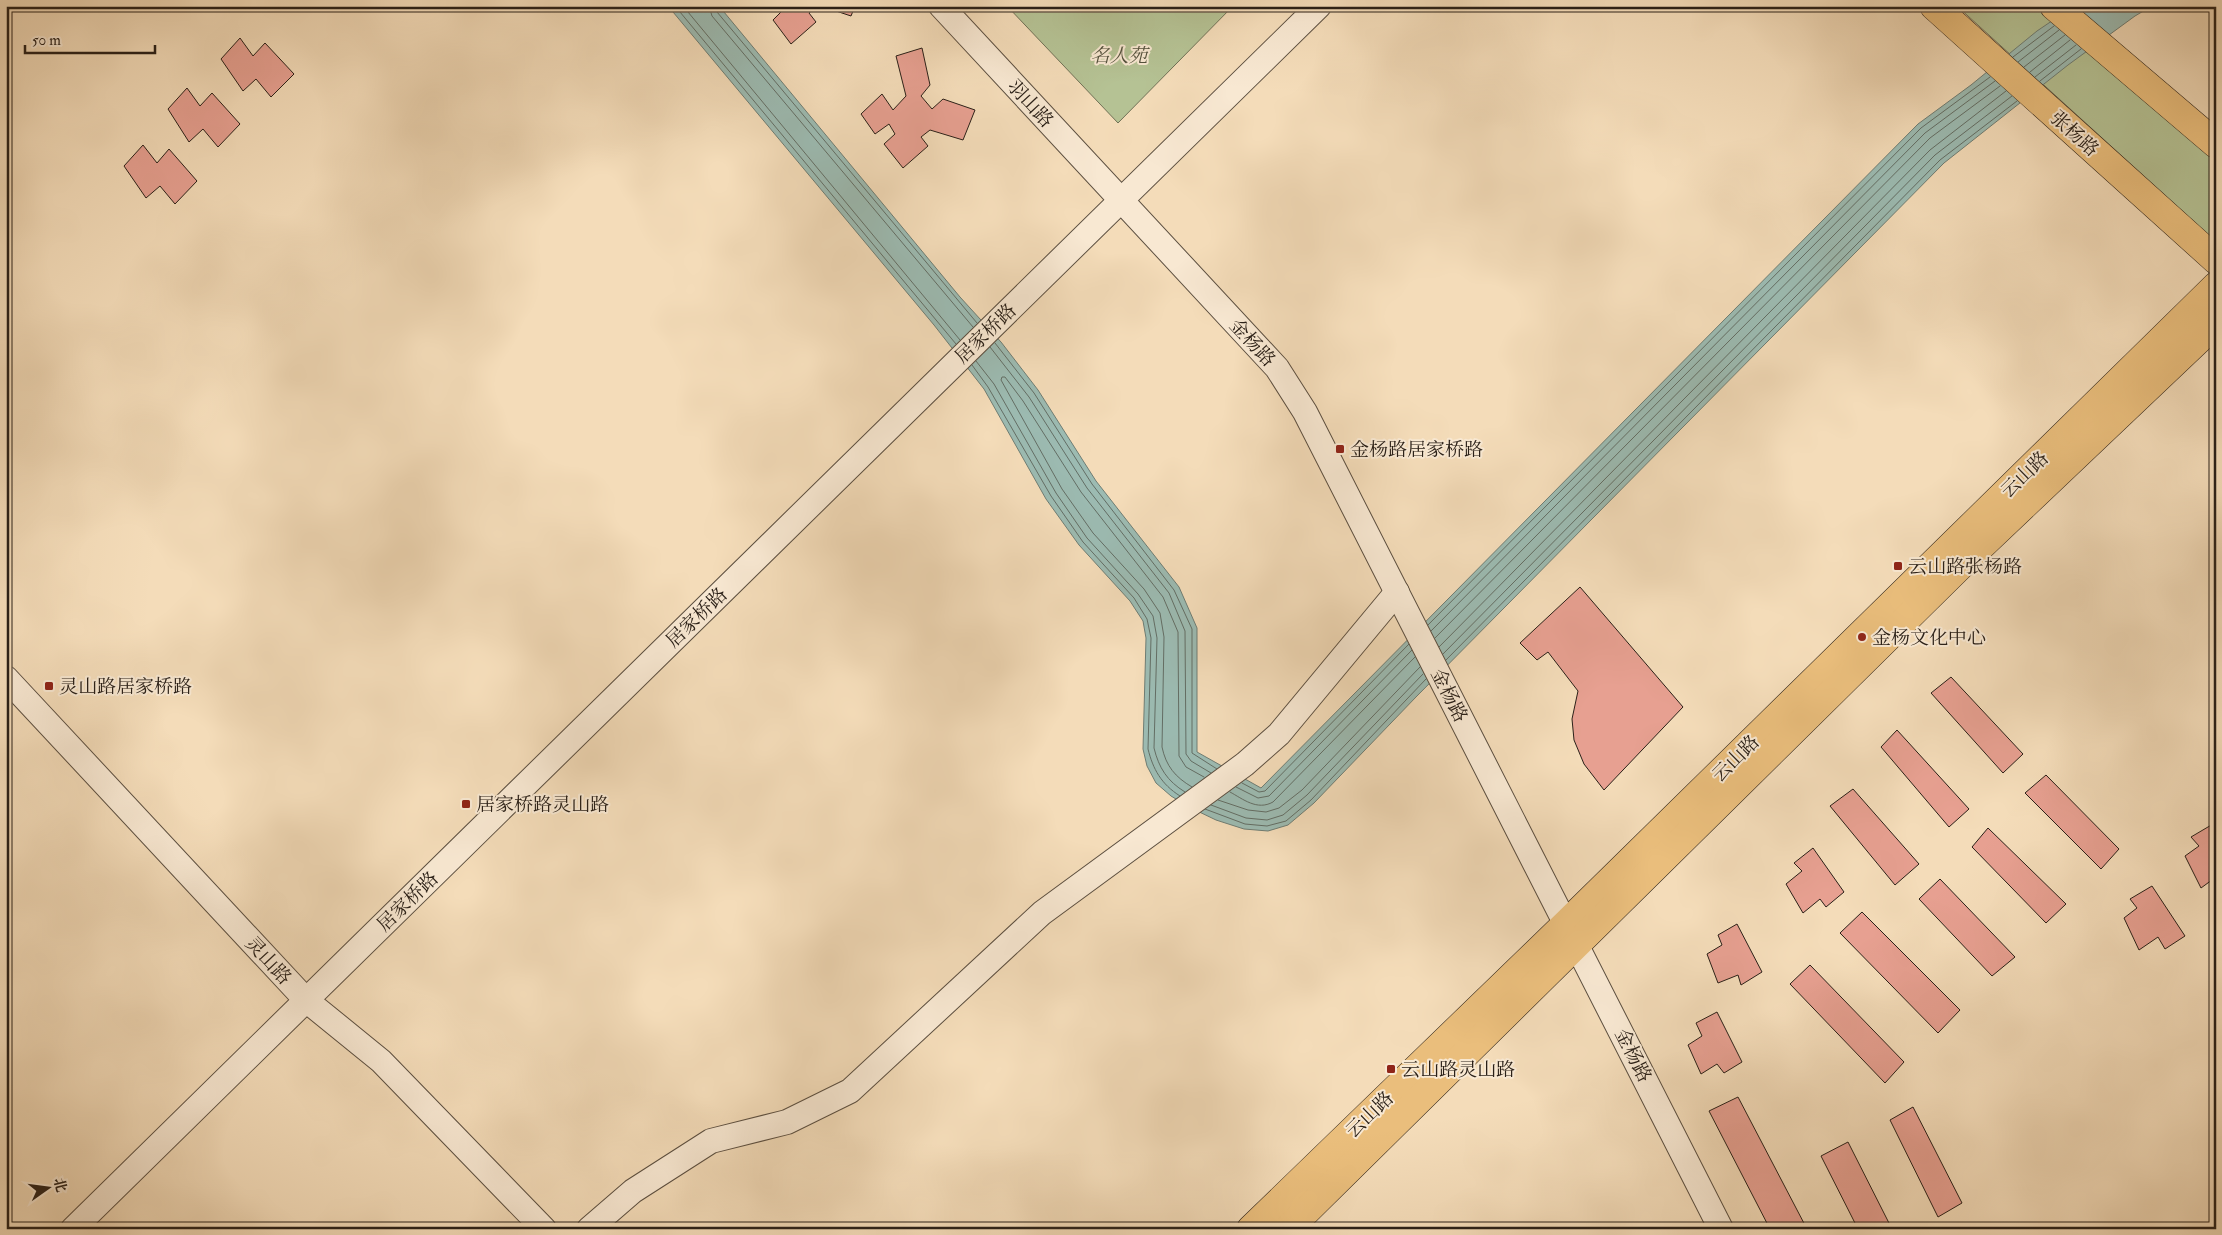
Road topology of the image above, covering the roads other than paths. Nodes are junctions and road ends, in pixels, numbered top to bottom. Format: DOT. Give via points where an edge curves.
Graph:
graph roads {
  1 [pos="940,6"];
  2 [pos="1319,6"];
  3 [pos="1934,6"];
  4 [pos="2054,6"];
  5 [pos="2216,144"];
  6 [pos="1122,199"];
  7 [pos="2216,260"];
  8 [pos="2216,286"];
  9 [pos="2216,323"];
  10 [pos="1402,602"];
  11 [pos="6,678"];
  12 [pos="1572,933"];
  13 [pos="306,1000"];
  14 [pos="73,1229"];
  15 [pos="544,1229"];
  16 [pos="589,1229"];
  17 [pos="1251,1229"];
  18 [pos="1288,1229"];
  19 [pos="1721,1229"];
  1 -- 6 [label="street, 羽山路"];
  2 -- 6 [label="street, 居家桥路"];
  3 -- 7 [label="main road, 张杨路"];
  4 -- 5 [label="main road"];
  6 -- 10 [label="street, 金杨路" via="1277,368 1305,412"];
  6 -- 13 [label="street, 居家桥路"];
  8 -- 12 [label="main road, 云山路"];
  9 -- 12 [label="main road, 云山路"];
  10 -- 12 [label="street, 金杨路"];
  10 -- 16 [label="street" via="1279,734 1245,764 1042,912 850,1091 787,1122 711,1141 633,1191"];
  11 -- 13 [label="street, 灵山路"];
  12 -- 17 [label="main road, 云山路"];
  12 -- 18 [label="main road, 云山路"];
  12 -- 19 [label="street, 金杨路"];
  13 -- 14 [label="street, 居家桥路"];
  13 -- 15 [label="street, 灵山路" via="381,1061"];
}
